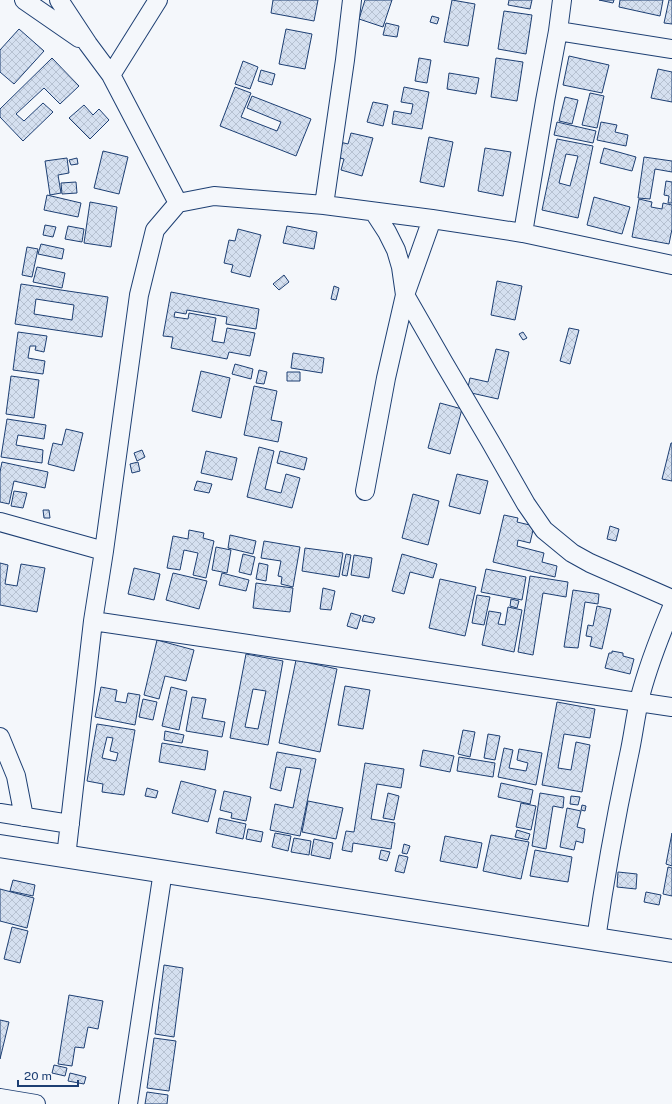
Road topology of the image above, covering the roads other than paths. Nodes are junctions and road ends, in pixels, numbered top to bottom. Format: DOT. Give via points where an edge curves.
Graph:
graph roads {
  1 [pos="24,0"];
  2 [pos="59,0"];
  3 [pos="158,0"];
  4 [pos="352,0"];
  5 [pos="562,0"];
  6 [pos="558,31"];
  7 [pos="88,44"];
  8 [pos="672,49"];
  9 [pos="111,75"];
  10 [pos="178,203"];
  11 [pos="324,205"];
  12 [pos="374,212"];
  13 [pos="432,219"];
  14 [pos="523,233"];
  15 [pos="672,264"];
  16 [pos="405,294"];
  17 [pos="365,490"];
  18 [pos="0,522"];
  19 [pos="104,551"];
  20 [pos="672,599"];
  21 [pos="672,607"];
  22 [pos="93,621"];
  23 [pos="639,702"];
  24 [pos="672,707"];
  25 [pos="0,737"];
  26 [pos="0,813"];
  27 [pos="24,817"];
  28 [pos="70,824"];
  29 [pos="0,846"];
  30 [pos="66,857"];
  31 [pos="162,871"];
  32 [pos="596,939"];
  33 [pos="672,951"];
  34 [pos="0,1098"];
  35 [pos="36,1104"];
  36 [pos="128,1104"];
  1 -- 7 [label="street"];
  2 -- 7 [label="street"];
  3 -- 9 [label="street"];
  4 -- 11 [label="street"];
  5 -- 6 [label="street"];
  6 -- 8 [label="street"];
  6 -- 14 [label="street"];
  7 -- 9 [label="street"];
  9 -- 10 [label="street"];
  10 -- 11 [label="street" via="214,196"];
  10 -- 19 [label="street" via="155,230 139,295"];
  11 -- 12 [label="street"];
  12 -- 13 [label="street"];
  12 -- 16 [label="street" via="396,250"];
  13 -- 14 [label="street"];
  13 -- 16 [label="street"];
  14 -- 15 [label="street"];
  16 -- 17 [label="street"];
  16 -- 20 [label="street" via="526,504 544,530 572,553 590,563"];
  18 -- 19 [label="street"];
  19 -- 22 [label="street"];
  21 -- 23 [label="street" via="656,645"];
  22 -- 23 [label="street"];
  22 -- 28 [label="street"];
  23 -- 24 [label="street"];
  23 -- 32 [label="street" via="606,870"];
  25 -- 27 [label="street" via="16,776"];
  26 -- 27 [label="street"];
  27 -- 28 [label="street"];
  28 -- 30 [label="street"];
  29 -- 30 [label="street"];
  30 -- 31 [label="street"];
  31 -- 32 [label="street"];
  31 -- 36 [label="street"];
  32 -- 33 [label="street"];
  34 -- 35 [label="street"];
}
